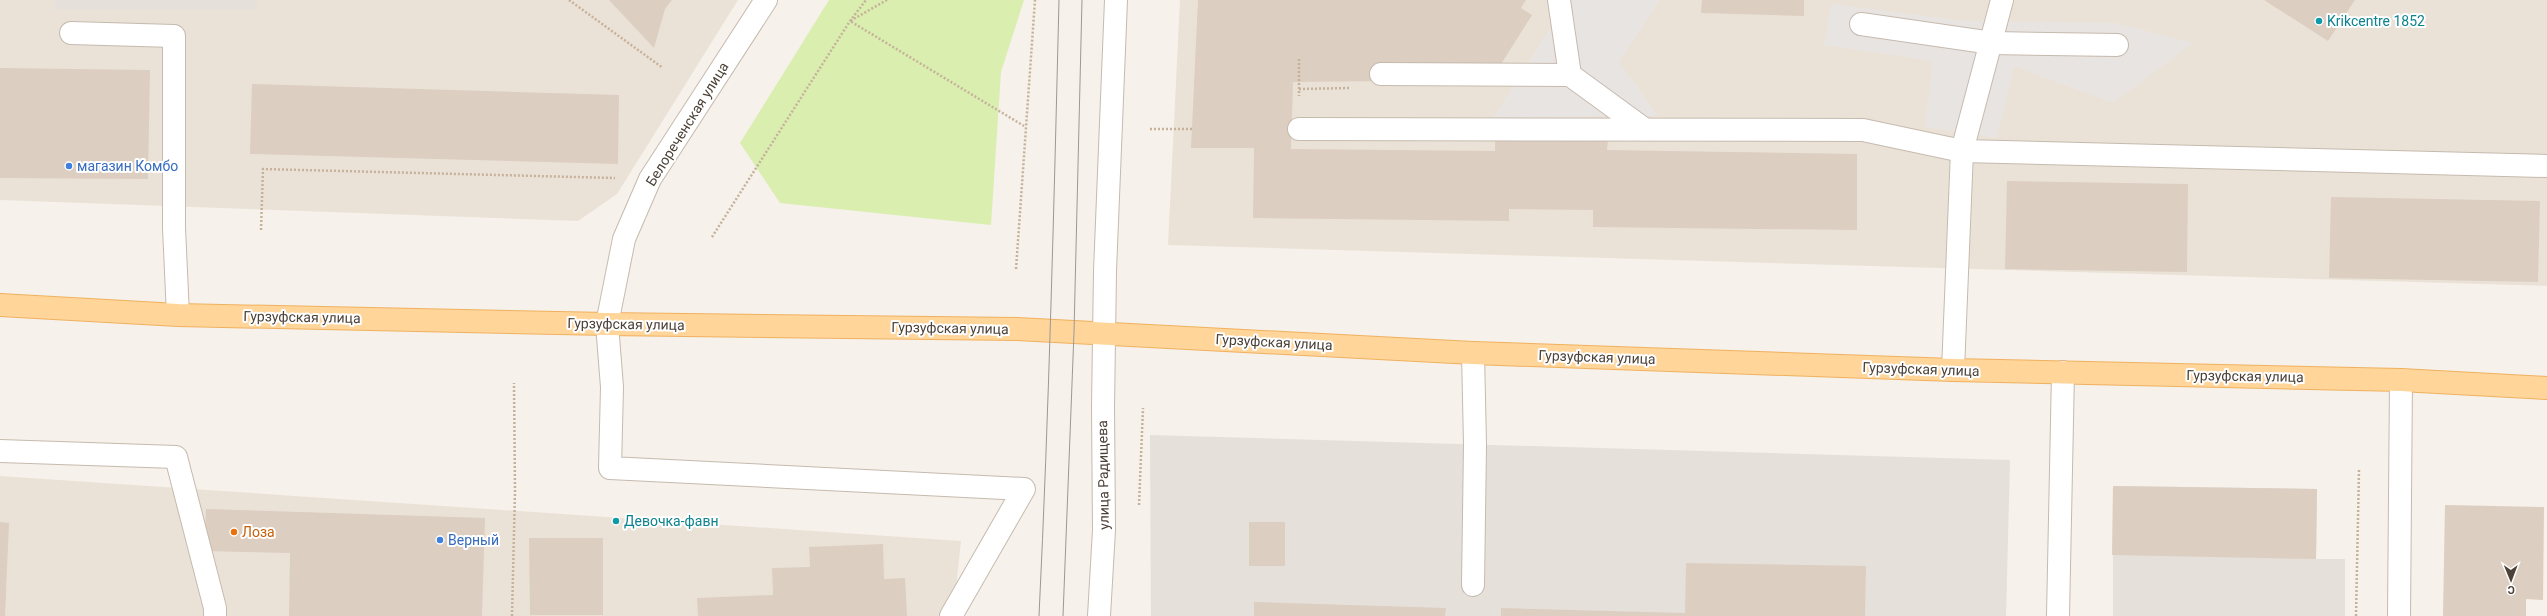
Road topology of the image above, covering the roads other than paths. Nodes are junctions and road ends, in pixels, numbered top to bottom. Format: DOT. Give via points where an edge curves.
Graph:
graph roads {
  1 [pos="766,0"];
  2 [pos="1116,0"];
  3 [pos="1559,0"];
  4 [pos="2002,0"];
  5 [pos="1862,24"];
  6 [pos="71,33"];
  7 [pos="1992,42"];
  8 [pos="2117,45"];
  9 [pos="1381,74"];
  10 [pos="1570,75"];
  11 [pos="1299,129"];
  12 [pos="1644,129"];
  13 [pos="1962,151"];
  14 [pos="2547,166"];
  15 [pos="0,305"];
  16 [pos="178,315"];
  17 [pos="606,324"];
  18 [pos="1106,333"];
  19 [pos="1473,352"];
  20 [pos="1953,370"];
  21 [pos="2063,372"];
  22 [pos="2401,380"];
  23 [pos="2547,388"];
  24 [pos="0,451"];
  25 [pos="1473,585"];
  26 [pos="215,616"];
  27 [pos="951,616"];
  28 [pos="1099,616"];
  29 [pos="2058,616"];
  30 [pos="2399,616"];
  1 -- 17 [label="street, Белореченская улица" via="650,179 624,239"];
  2 -- 18 [label="street, улица Радищева" via="1105,271"];
  3 -- 10 [label="street"];
  4 -- 7 [label="street"];
  5 -- 7 [label="street"];
  6 -- 16 [label="street" via="174,36 174,228"];
  7 -- 8 [label="street"];
  7 -- 13 [label="street"];
  9 -- 10 [label="street"];
  10 -- 12 [label="street"];
  11 -- 12 [label="street"];
  12 -- 13 [label="street" via="1863,130"];
  13 -- 14 [label="street"];
  13 -- 20 [label="street"];
  15 -- 16 [label="main road, Гурзуфская улица"];
  16 -- 17 [label="main road, Гурзуфская улица"];
  17 -- 18 [label="main road, Гурзуфская улица" via="1017,329"];
  17 -- 27 [label="street, Белореченская улица" via="612,387 610,468 1024,490"];
  18 -- 19 [label="main road, Гурзуфская улица"];
  18 -- 28 [label="street, улица Радищева" via="1103,407 1104,530"];
  19 -- 20 [label="main road, Гурзуфская улица"];
  19 -- 25 [label="street"];
  20 -- 21 [label="main road, Гурзуфская улица"];
  21 -- 22 [label="main road, Гурзуфская улица"];
  21 -- 29 [label="street"];
  22 -- 23 [label="main road, Гурзуфская улица"];
  22 -- 30 [label="street"];
  24 -- 26 [label="street" via="176,457"];
}
